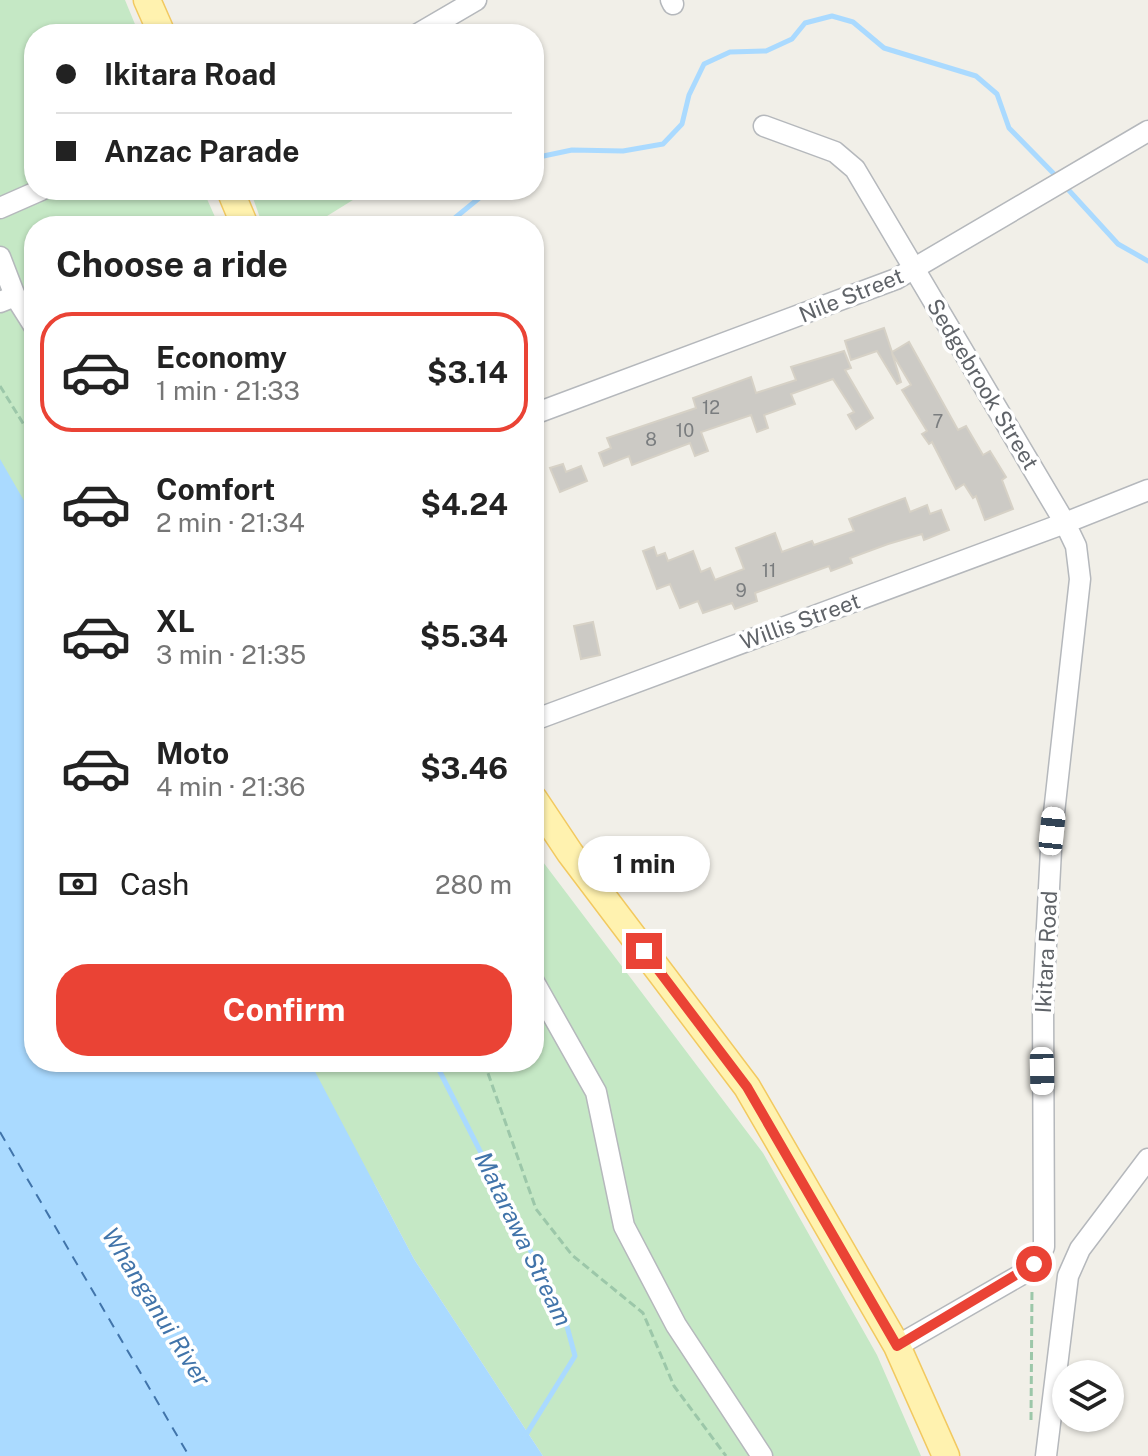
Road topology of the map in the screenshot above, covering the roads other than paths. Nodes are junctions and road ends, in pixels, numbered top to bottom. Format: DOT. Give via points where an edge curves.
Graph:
graph roads {
  1 [pos="147,0"];
  2 [pos="476,0"];
  3 [pos="158,24"];
  4 [pos="435,24"];
  5 [pos="764,126"];
  6 [pos="1148,131"];
  7 [pos="24,197"];
  8 [pos="0,208"];
  9 [pos="0,257"];
  10 [pos="915,269"];
  11 [pos="7,299"];
  12 [pos="24,316"];
  13 [pos="544,410"];
  14 [pos="1148,490"];
  15 [pos="1065,523"];
  16 [pos="544,716"];
  17 [pos="544,814"];
  18 [pos="544,1000"];
  19 [pos="1148,1159"];
  20 [pos="897,1346"];
  21 [pos="762,1456"];
  22 [pos="946,1456"];
  23 [pos="1046,1456"];
  1 -- 3 [label="main road"];
  2 -- 4 [label="street"];
  5 -- 10 [label="street, Sedgebrook Street" via="835,152 850,163"];
  6 -- 10 [label="street, Nile Street"];
  7 -- 8 [label="street"];
  9 -- 11 [label="street"];
  10 -- 13 [label="street, Nile Street"];
  10 -- 15 [label="street, Sedgebrook Street"];
  11 -- 12 [label="street"];
  14 -- 15 [label="street"];
  15 -- 16 [label="street, Willis Street"];
  15 -- 20 [label="street, Ikitara Road" via="1079,557 1080,579 1052,831 1044,987 1045,1236 1041,1255 1024,1273"];
  17 -- 20 [label="main road" via="747,1087"];
  18 -- 21 [label="street" via="596,1092 624,1226 676,1325"];
  19 -- 23 [label="street" via="1080,1249 1068,1276"];
  20 -- 22 [label="main road"];
}
